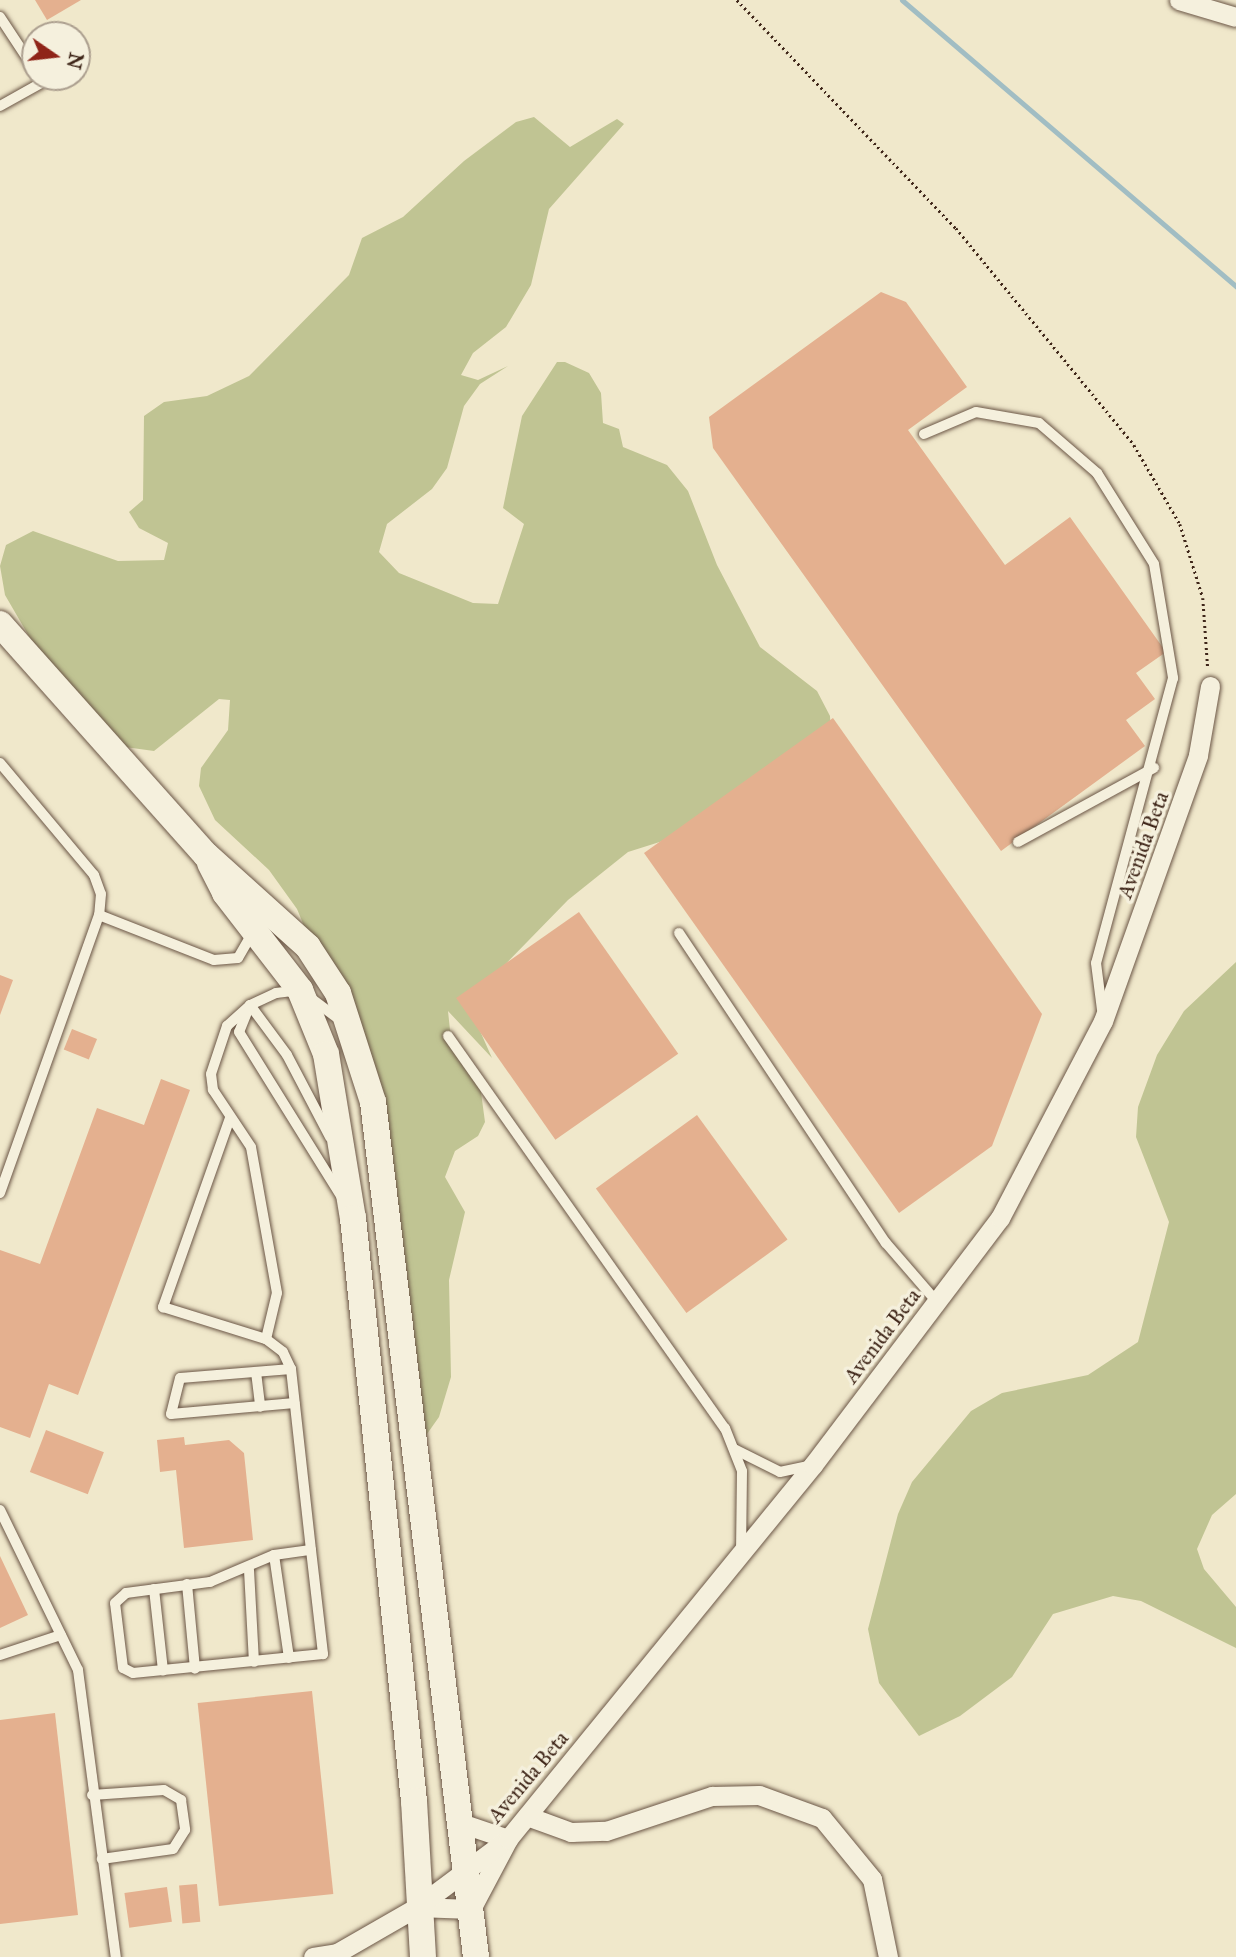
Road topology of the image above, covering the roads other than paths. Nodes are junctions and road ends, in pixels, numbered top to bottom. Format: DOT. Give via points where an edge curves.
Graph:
graph roads {
  1 [pos="1179,0"];
  2 [pos="0,17"];
  3 [pos="1236,17"];
  4 [pos="21,49"];
  5 [pos="27,91"];
  6 [pos="0,106"];
  7 [pos="924,434"];
  8 [pos="0,624"];
  9 [pos="1210,686"];
  10 [pos="0,763"];
  11 [pos="1154,768"];
  12 [pos="1018,842"];
  13 [pos="206,855"];
  14 [pos="99,915"];
  15 [pos="255,929"];
  16 [pos="680,933"];
  17 [pos="300,990"];
  18 [pos="250,1005"];
  19 [pos="1103,1021"];
  20 [pos="448,1036"];
  21 [pos="361,1064"];
  22 [pos="230,1118"];
  23 [pos="346,1168"];
  24 [pos="0,1194"];
  25 [pos="353,1217"];
  26 [pos="937,1302"];
  27 [pos="265,1339"];
  28 [pos="291,1369"];
  29 [pos="256,1372"];
  30 [pos="295,1403"];
  31 [pos="260,1406"];
  32 [pos="734,1449"];
  33 [pos="813,1465"];
  34 [pos="0,1510"];
  35 [pos="311,1550"];
  36 [pos="274,1555"];
  37 [pos="741,1555"];
  38 [pos="249,1570"];
  39 [pos="187,1584"];
  40 [pos="154,1589"];
  41 [pos="61,1636"];
  42 [pos="0,1655"];
  43 [pos="289,1658"];
  44 [pos="254,1662"];
  45 [pos="195,1669"];
  46 [pos="163,1671"];
  47 [pos="92,1795"];
  48 [pos="527,1816"];
  49 [pos="458,1822"];
  50 [pos="508,1839"];
  51 [pos="102,1859"];
  52 [pos="466,1869"];
  53 [pos="417,1907"];
  54 [pos="471,1909"];
  55 [pos="343,1955"];
  56 [pos="116,1957"];
  57 [pos="313,1957"];
  58 [pos="423,1957"];
  59 [pos="476,1957"];
  60 [pos="888,1957"];
  1 -- 3 [label="street"];
  2 -- 4 [label="lane"];
  5 -- 6 [label="lane"];
  7 -- 11 [label="lane" via="976,412 999,412 1040,424 1097,473 1154,564 1169,626 1173,678"];
  8 -- 13 [label="main road"];
  9 -- 19 [label="street, Avenida Beta" via="1198,755"];
  10 -- 14 [label="lane" via="94,875"];
  11 -- 12 [label="lane"];
  11 -- 19 [label="lane" via="1096,963"];
  13 -- 15 [label="main road" via="225,893"];
  13 -- 21 [label="main road" via="308,947 338,993"];
  14 -- 15 [label="lane" via="214,960 238,958"];
  14 -- 24 [label="lane"];
  15 -- 17 [label="main road"];
  16 -- 26 [label="lane" via="886,1243"];
  17 -- 18 [label="lane"];
  17 -- 21 [label="lane" via="335,1016"];
  17 -- 23 [label="main road" via="326,1054"];
  18 -- 22 [label="lane" via="227,1026 214,1054 213,1090"];
  18 -- 23 [label="lane" via="287,1055"];
  18 -- 25 [label="lane" via="239,1032"];
  19 -- 26 [label="street, Avenida Beta" via="1000,1218"];
  20 -- 32 [label="lane" via="726,1428"];
  21 -- 49 [label="main road" via="379,1149"];
  22 -- 27 [label="lane" via="251,1147 277,1293"];
  22 -- 27 [label="lane" via="163,1307"];
  23 -- 25 [label="main road"];
  25 -- 53 [label="main road" via="414,1801"];
  26 -- 33 [label="street, Avenida Beta"];
  27 -- 28 [label="lane" via="283,1352"];
  28 -- 29 [label="lane"];
  28 -- 30 [label="lane"];
  29 -- 31 [label="lane"];
  29 -- 31 [label="lane" via="180,1378 171,1414"];
  30 -- 31 [label="lane"];
  30 -- 35 [label="lane"];
  32 -- 33 [label="lane" via="780,1472"];
  32 -- 37 [label="lane" via="742,1471"];
  33 -- 37 [label="street, Avenida Beta"];
  34 -- 41 [label="lane"];
  35 -- 36 [label="lane"];
  35 -- 43 [label="lane" via="323,1654"];
  36 -- 38 [label="lane"];
  36 -- 43 [label="lane"];
  37 -- 48 [label="street, Avenida Beta"];
  38 -- 39 [label="lane"];
  38 -- 44 [label="lane"];
  39 -- 40 [label="lane"];
  39 -- 45 [label="lane"];
  40 -- 46 [label="lane"];
  40 -- 46 [label="lane" via="127,1593 115,1603 116,1634 124,1668"];
  41 -- 42 [label="lane"];
  41 -- 47 [label="lane" via="78,1670"];
  43 -- 44 [label="lane"];
  44 -- 45 [label="lane"];
  45 -- 46 [label="lane"];
  47 -- 51 [label="lane"];
  47 -- 51 [label="lane" via="164,1790 181,1800 185,1830 173,1849"];
  48 -- 50 [label="street, Avenida Beta"];
  48 -- 60 [label="street" via="571,1832 606,1831 712,1796 759,1795 822,1818 872,1879"];
  49 -- 50 [label="street"];
  49 -- 52 [label="main road"];
  50 -- 52 [label="street, Avenida Beta"];
  50 -- 54 [label="street"];
  51 -- 56 [label="lane"];
  52 -- 53 [label="street, Avenida Beta"];
  52 -- 54 [label="main road"];
  53 -- 54 [label="street"];
  53 -- 55 [label="street, Avenida Beta"];
  53 -- 58 [label="main road"];
  54 -- 59 [label="main road"];
  55 -- 57 [label="street"];
}
